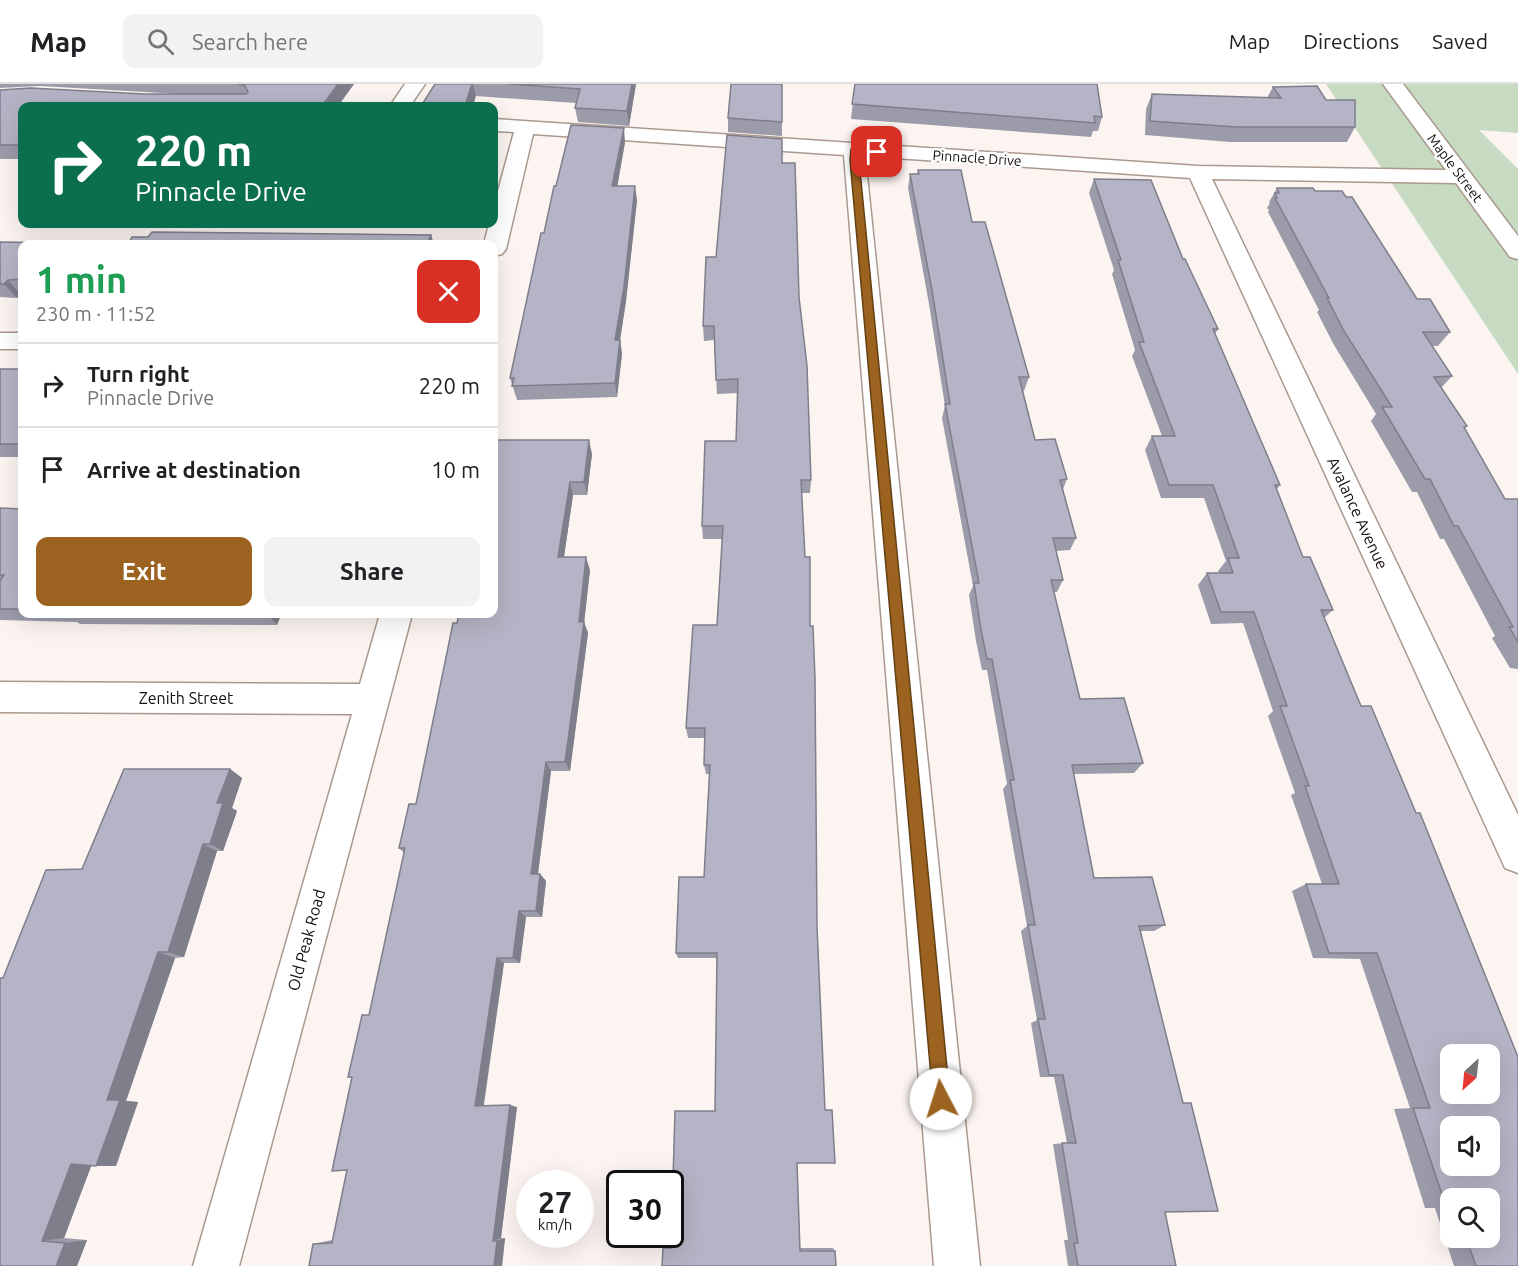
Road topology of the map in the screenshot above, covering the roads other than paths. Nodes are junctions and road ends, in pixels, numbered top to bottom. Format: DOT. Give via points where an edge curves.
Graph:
graph roads {
  1 [pos="415,84"];
  2 [pos="1393,84"];
  3 [pos="403,102"];
  4 [pos="498,125"];
  5 [pos="526,128"];
  6 [pos="854,150"];
  7 [pos="1198,172"];
  8 [pos="1462,177"];
  9 [pos="496,240"];
  10 [pos="1518,252"];
  11 [pos="0,341"];
  12 [pos="18,341"];
  13 [pos="395,618"];
  14 [pos="0,697"];
  15 [pos="373,699"];
  16 [pos="1518,855"];
  17 [pos="216,1266"];
  18 [pos="957,1266"];
  1 -- 3 [label="street"];
  2 -- 8 [label="street, Maple Street"];
  4 -- 5 [label="street, Pinnacle Drive"];
  5 -- 6 [label="street, Pinnacle Drive"];
  5 -- 9 [label="street"];
  6 -- 7 [label="street, Pinnacle Drive"];
  6 -- 18 [label="street"];
  7 -- 8 [label="street, Pinnacle Drive"];
  7 -- 16 [label="street, Avalance Avenue"];
  8 -- 10 [label="street, Maple Street"];
  11 -- 12 [label="street"];
  13 -- 15 [label="street, Old Peak Road"];
  14 -- 15 [label="street, Zenith Street"];
  15 -- 17 [label="street, Old Peak Road"];
}
